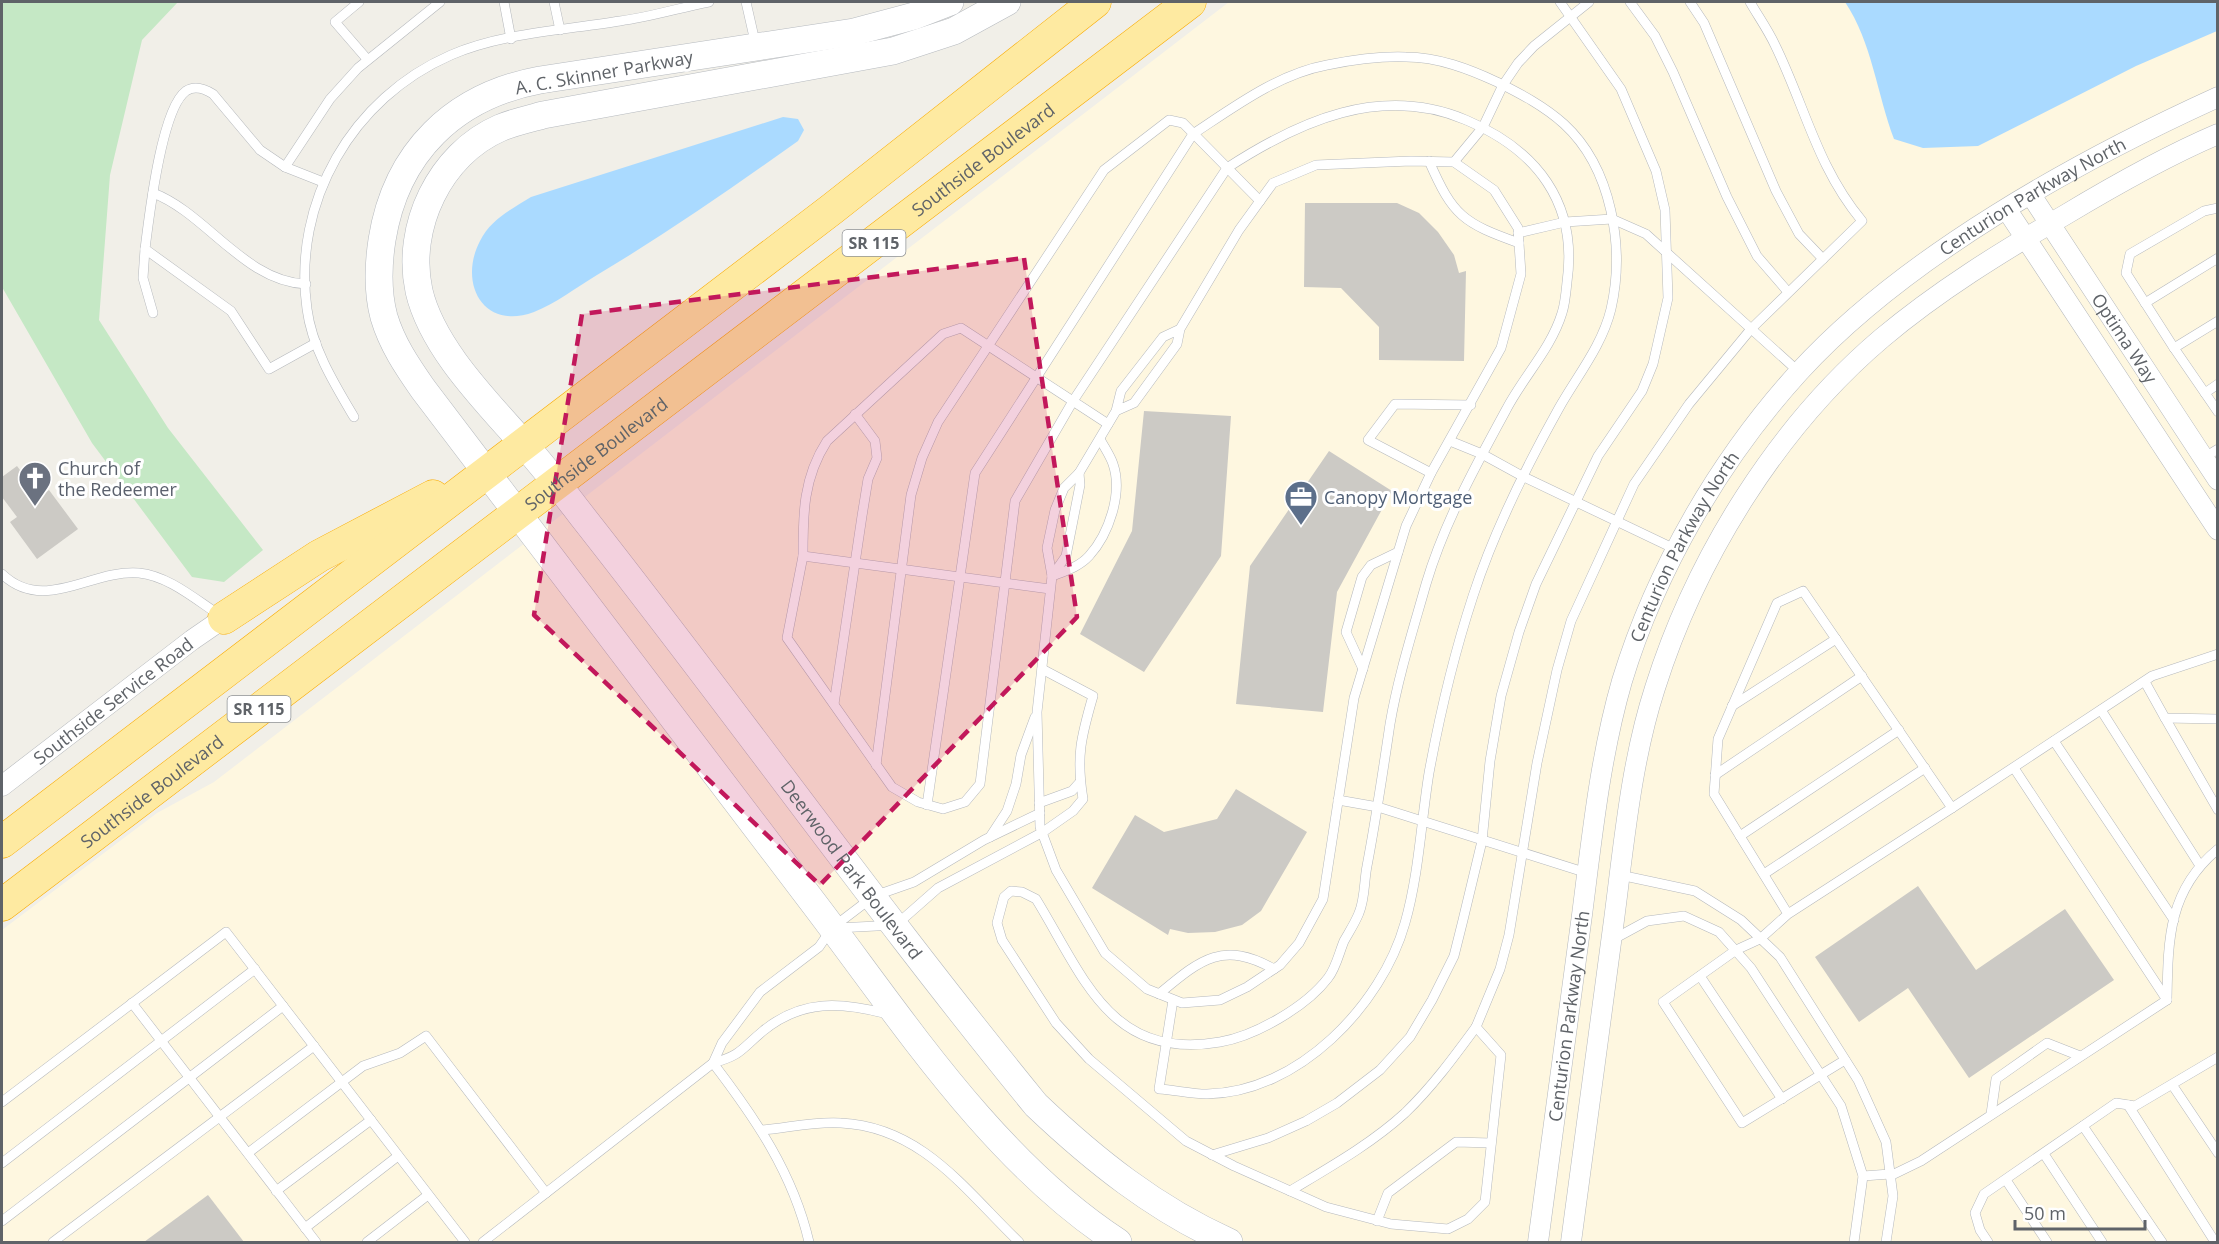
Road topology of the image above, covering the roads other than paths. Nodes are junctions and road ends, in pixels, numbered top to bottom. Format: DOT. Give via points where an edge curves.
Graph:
graph roads {
  1 [pos="359,2"];
  2 [pos="440,2"];
  3 [pos="504,2"];
  4 [pos="554,2"];
  5 [pos="709,2"];
  6 [pos="746,2"];
  7 [pos="950,2"];
  8 [pos="1007,2"];
  9 [pos="1095,2"];
  10 [pos="1190,2"];
  11 [pos="1560,2"];
  12 [pos="1589,2"];
  13 [pos="1630,2"];
  14 [pos="1690,2"];
  15 [pos="1750,2"];
  16 [pos="693,3"];
  17 [pos="1571,15"];
  18 [pos="561,30"];
  19 [pos="511,39"];
  20 [pos="756,47"];
  21 [pos="367,59"];
  22 [pos="1503,85"];
  23 [pos="2217,98"];
  24 [pos="1483,127"];
  25 [pos="1193,134"];
  26 [pos="2217,134"];
  27 [pos="1429,161"];
  28 [pos="1454,162"];
  29 [pos="285,167"];
  30 [pos="1227,168"];
  31 [pos="324,182"];
  32 [pos="153,193"];
  33 [pos="2031,195"];
  34 [pos="1260,201"];
  35 [pos="2217,208"];
  36 [pos="2007,210"];
  37 [pos="1612,219"];
  38 [pos="1565,222"];
  39 [pos="2050,223"];
  40 [pos="1518,238"];
  41 [pos="2024,238"];
  42 [pos="145,249"];
  43 [pos="1665,250"];
  44 [pos="1823,258"];
  45 [pos="2217,258"];
  46 [pos="306,284"];
  47 [pos="1788,292"];
  48 [pos="2145,303"];
  49 [pos="153,312"];
  50 [pos="2217,321"];
  51 [pos="1180,329"];
  52 [pos="1751,329"];
  53 [pos="316,343"];
  54 [pos="988,346"];
  55 [pos="2174,348"];
  56 [pos="1799,372"];
  57 [pos="1036,377"];
  58 [pos="2217,384"];
  59 [pos="2205,393"];
  60 [pos="1073,401"];
  61 [pos="1471,405"];
  62 [pos="1116,411"];
  63 [pos="2217,412"];
  64 [pos="855,414"];
  65 [pos="354,417"];
  66 [pos="1108,424"];
  67 [pos="1100,439"];
  68 [pos="1450,441"];
  69 [pos="524,445"];
  70 [pos="1482,454"];
  71 [pos="2210,454"];
  72 [pos="486,473"];
  73 [pos="1079,473"];
  74 [pos="1431,473"];
  75 [pos="1524,477"];
  76 [pos="2217,480"];
  77 [pos="556,483"];
  78 [pos="1576,502"];
  79 [pos="516,514"];
  80 [pos="1616,521"];
  81 [pos="2217,530"];
  82 [pos="1677,550"];
  83 [pos="1398,552"];
  84 [pos="803,556"];
  85 [pos="854,563"];
  86 [pos="1706,565"];
  87 [pos="904,570"];
  88 [pos="2,574"];
  89 [pos="1052,576"];
  90 [pos="959,577"];
  91 [pos="1006,583"];
  92 [pos="1050,589"];
  93 [pos="224,618"];
  94 [pos="1836,639"];
  95 [pos="2217,654"];
  96 [pos="1042,669"];
  97 [pos="1363,669"];
  98 [pos="1862,676"];
  99 [pos="2145,682"];
  100 [pos="834,704"];
  101 [pos="1732,706"];
  102 [pos="2101,710"];
  103 [pos="1037,712"];
  104 [pos="2165,718"];
  105 [pos="2217,719"];
  106 [pos="1899,730"];
  107 [pos="2054,741"];
  108 [pos="876,765"];
  109 [pos="1925,768"];
  110 [pos="2014,768"];
  111 [pos="1715,775"];
  112 [pos="1080,782"];
  113 [pos="2,786"];
  114 [pos="1338,800"];
  115 [pos="927,805"];
  116 [pos="1378,807"];
  117 [pos="1040,808"];
  118 [pos="1952,808"];
  119 [pos="2217,810"];
  120 [pos="1424,823"];
  121 [pos="1043,832"];
  122 [pos="1740,836"];
  123 [pos="989,838"];
  124 [pos="1482,841"];
  125 [pos="2,842"];
  126 [pos="2217,849"];
  127 [pos="1524,853"];
  128 [pos="2199,864"];
  129 [pos="1587,873"];
  130 [pos="1620,874"];
  131 [pos="1764,874"];
  132 [pos="874,896"];
  133 [pos="2,905"];
  134 [pos="1788,914"];
  135 [pos="2174,920"];
  136 [pos="896,925"];
  137 [pos="832,928"];
  138 [pos="1760,939"];
  139 [pos="1611,940"];
  140 [pos="1736,950"];
  141 [pos="255,969"];
  142 [pos="1274,969"];
  143 [pos="1700,976"];
  144 [pos="1159,994"];
  145 [pos="1173,1000"];
  146 [pos="2167,1000"];
  147 [pos="132,1003"];
  148 [pos="283,1006"];
  149 [pos="898,1017"];
  150 [pos="1476,1027"];
  151 [pos="162,1042"];
  152 [pos="1166,1045"];
  153 [pos="314,1046"];
  154 [pos="2080,1056"];
  155 [pos="2214,1059"];
  156 [pos="1845,1060"];
  157 [pos="713,1063"];
  158 [pos="2217,1070"];
  159 [pos="1821,1075"];
  160 [pos="190,1078"];
  161 [pos="342,1082"];
  162 [pos="2173,1086"];
  163 [pos="1782,1099"];
  164 [pos="2,1102"];
  165 [pos="2128,1105"];
  166 [pos="1991,1114"];
  167 [pos="220,1117"];
  168 [pos="371,1120"];
  169 [pos="2083,1126"];
  170 [pos="762,1130"];
  171 [pos="1491,1143"];
  172 [pos="248,1153"];
  173 [pos="2217,1153"];
  174 [pos="2044,1154"];
  175 [pos="1212,1155"];
  176 [pos="398,1156"];
  177 [pos="2,1163"];
  178 [pos="1890,1175"];
  179 [pos="1863,1176"];
  180 [pos="2006,1180"];
  181 [pos="276,1191"];
  182 [pos="1290,1191"];
  183 [pos="546,1192"];
  184 [pos="428,1195"];
  185 [pos="2,1221"];
  186 [pos="1377,1221"];
  187 [pos="305,1228"];
  188 [pos="53,1242"];
  189 [pos="316,1242"];
  190 [pos="367,1242"];
  191 [pos="465,1242"];
  192 [pos="483,1242"];
  193 [pos="809,1242"];
  194 [pos="1019,1242"];
  195 [pos="1118,1242"];
  196 [pos="1229,1242"];
  197 [pos="1538,1242"];
  198 [pos="1571,1242"];
  199 [pos="1854,1242"];
  200 [pos="1886,1242"];
  201 [pos="1988,1242"];
  202 [pos="2047,1242"];
  203 [pos="2102,1242"];
  204 [pos="2162,1242"];
  205 [pos="2216,1242"];
  1 -- 21 [label="lane" via="335,22"];
  2 -- 21 [label="lane"];
  3 -- 19 [label="lane"];
  4 -- 18 [label="lane"];
  5 -- 16 [label="lane"];
  6 -- 20 [label="lane"];
  7 -- 20 [label="main road, A. C. Skinner Parkway" via="885,25"];
  8 -- 69 [label="main road, A. C. Skinner Parkway" via="923,43 862,58 543,116 500,128 464,152 443,176 424,215 416,249 419,292 442,343"];
  9 -- 69 [label="highway, SR 115"];
  10 -- 77 [label="highway, Southside Boulevard / SR 115"];
  11 -- 17 [label="lane"];
  12 -- 17 [label="lane"];
  13 -- 47 [label="lane" via="1655,36 1673,72 1757,256"];
  14 -- 44 [label="lane" via="1704,23 1799,234"];
  15 -- 44 [label="lane" via="1775,45 1840,195 1862,221"];
  16 -- 18 [label="lane" via="623,21"];
  17 -- 22 [label="lane" via="1534,46"];
  17 -- 43 [label="lane" via="1622,89 1652,162 1665,210"];
  18 -- 19 [label="lane"];
  19 -- 31 [label="lane" via="453,54 405,80 351,133"];
  20 -- 72 [label="main road, A. C. Skinner Parkway" via="532,82 492,93 438,129 408,165 393,195 382,242 379,285 384,318 406,365"];
  21 -- 29 [label="lane" via="330,99"];
  22 -- 24 [label="lane"];
  22 -- 25 [label="lane" via="1462,66 1408,56 1322,65 1280,81"];
  22 -- 37 [label="lane" via="1538,103 1568,127 1608,194"];
  23 -- 33 [label="street, Centurion Parkway North" via="2143,131"];
  24 -- 28 [label="lane"];
  24 -- 30 [label="lane" via="1446,111 1368,106 1311,121"];
  24 -- 38 [label="lane" via="1522,153 1543,176 1560,202"];
  25 -- 30 [label="lane"];
  25 -- 54 [label="lane" via="1183,123 1169,120 1104,170"];
  25 -- 57 [label="lane"];
  26 -- 39 [label="street, Centurion Parkway North" via="2157,161"];
  27 -- 28 [label="lane"];
  27 -- 34 [label="lane" via="1316,165 1273,183"];
  27 -- 40 [label="lane" via="1443,194 1457,212 1479,229"];
  28 -- 40 [label="lane" via="1494,189 1518,228"];
  29 -- 31 [label="lane"];
  29 -- 32 [label="lane" via="260,150 213,94 195,88 183,94 176,108 165,136"];
  30 -- 34 [label="lane"];
  30 -- 60 [label="lane"];
  31 -- 46 [label="lane" via="309,231"];
  32 -- 42 [label="lane"];
  32 -- 46 [label="lane" via="180,206 226,246 278,279"];
  33 -- 36 [label="street, Centurion Parkway North"];
  33 -- 39 [label="street, Optima Way"];
  34 -- 51 [label="lane"];
  35 -- 48 [label="lane" via="2204,211 2130,254 2126,273"];
  36 -- 41 [label="street"];
  36 -- 56 [label="street, Centurion Parkway North" via="1859,314"];
  37 -- 38 [label="lane"];
  37 -- 43 [label="lane" via="1646,234"];
  37 -- 75 [label="lane" via="1616,271 1611,310 1598,345 1559,408"];
  38 -- 40 [label="lane"];
  38 -- 70 [label="lane" via="1569,269 1563,312"];
  39 -- 41 [label="street, Centurion Parkway North"];
  39 -- 71 [label="street, Optima Way"];
  40 -- 61 [label="lane" via="1521,274 1501,348"];
  41 -- 81 [label="street"];
  41 -- 86 [label="street, Centurion Parkway North" via="1899,325 1824,394 1761,473"];
  42 -- 49 [label="lane" via="143,278"];
  42 -- 53 [label="lane" via="231,311 269,369"];
  43 -- 52 [label="lane"];
  43 -- 78 [label="lane" via="1668,298 1653,364 1642,391 1598,456"];
  44 -- 47 [label="lane"];
  45 -- 48 [label="lane"];
  46 -- 53 [label="lane" via="307,310"];
  47 -- 52 [label="lane"];
  48 -- 55 [label="lane"];
  50 -- 55 [label="lane"];
  51 -- 62 [label="lane" via="1163,337 1120,391"];
  51 -- 62 [label="lane" via="1178,344 1134,403"];
  52 -- 56 [label="lane"];
  52 -- 80 [label="lane" via="1689,404 1634,484"];
  53 -- 65 [label="lane"];
  54 -- 57 [label="lane"];
  54 -- 64 [label="lane" via="960,328 943,334"];
  54 -- 87 [label="lane" via="938,422 922,458 911,495"];
  55 -- 59 [label="lane"];
  56 -- 82 [label="street, Centurion Parkway North" via="1734,454"];
  57 -- 60 [label="lane"];
  57 -- 90 [label="lane" via="975,472"];
  58 -- 59 [label="lane"];
  59 -- 63 [label="lane"];
  60 -- 66 [label="lane"];
  60 -- 91 [label="lane" via="1015,501"];
  61 -- 68 [label="lane"];
  61 -- 74 [label="lane" via="1395,404 1368,440"];
  62 -- 66 [label="lane"];
  64 -- 84 [label="lane" via="815,459 803,510"];
  64 -- 85 [label="lane" via="875,441 877,458 868,479"];
  66 -- 67 [label="lane"];
  67 -- 73 [label="lane"];
  67 -- 89 [label="lane" via="1113,464 1117,485 1105,533 1089,557"];
  68 -- 70 [label="lane"];
  68 -- 74 [label="lane"];
  69 -- 72 [label="highway, SR 115"];
  69 -- 77 [label="main road, Deerwood Park Boulevard"];
  70 -- 75 [label="lane"];
  70 -- 116 [label="lane" via="1432,566 1391,718"];
  71 -- 76 [label="street, Optima Way"];
  72 -- 79 [label="main road"];
  72 -- 93 [label="highway" via="356,535"];
  72 -- 125 [label="highway, SR 115"];
  73 -- 89 [label="lane" via="1065,556"];
  73 -- 89 [label="lane" via="1064,488 1054,510 1047,549"];
  74 -- 83 [label="lane"];
  75 -- 78 [label="lane"];
  75 -- 120 [label="lane" via="1487,558 1446,689"];
  77 -- 79 [label="highway, Southside Boulevard / SR 115"];
  77 -- 132 [label="main road, Deerwood Park Boulevard"];
  78 -- 80 [label="lane"];
  78 -- 124 [label="lane" via="1536,584 1518,632 1499,707"];
  79 -- 133 [label="highway, Southside Boulevard / SR 115"];
  79 -- 137 [label="main road"];
  80 -- 82 [label="lane"];
  80 -- 127 [label="lane" via="1572,621 1557,669 1537,763"];
  82 -- 86 [label="street"];
  82 -- 129 [label="street, Centurion Parkway North" via="1643,623 1622,681"];
  83 -- 97 [label="lane"];
  83 -- 97 [label="lane" via="1371,566 1362,577 1346,632"];
  84 -- 85 [label="lane"];
  84 -- 100 [label="lane" via="788,638"];
  85 -- 87 [label="lane"];
  85 -- 100 [label="lane"];
  86 -- 130 [label="street, Centurion Parkway North" via="1654,691 1641,744"];
  87 -- 90 [label="lane"];
  87 -- 108 [label="lane"];
  88 -- 93 [label="lane" via="10,583 33,591 54,592 120,574 139,573 177,587"];
  89 -- 92 [label="lane"];
  90 -- 91 [label="lane"];
  90 -- 115 [label="lane"];
  91 -- 92 [label="lane"];
  91 -- 115 [label="lane" via="980,784 965,802 943,809"];
  92 -- 96 [label="lane"];
  93 -- 113 [label="street, Southside Service Road"];
  94 -- 98 [label="lane"];
  94 -- 101 [label="lane"];
  94 -- 101 [label="lane" via="1803,591 1777,603"];
  95 -- 99 [label="lane" via="2179,665"];
  96 -- 103 [label="lane"];
  96 -- 112 [label="lane" via="1093,696 1082,731"];
  97 -- 114 [label="lane" via="1354,698"];
  98 -- 106 [label="lane"];
  98 -- 111 [label="lane"];
  99 -- 102 [label="lane"];
  99 -- 104 [label="lane"];
  100 -- 108 [label="lane"];
  101 -- 111 [label="lane" via="1718,739"];
  102 -- 107 [label="lane"];
  102 -- 128 [label="lane"];
  103 -- 117 [label="lane"];
  103 -- 123 [label="lane" via="1021,754 1007,812"];
  104 -- 105 [label="lane"];
  104 -- 119 [label="lane"];
  106 -- 109 [label="lane"];
  106 -- 122 [label="lane"];
  107 -- 110 [label="lane"];
  107 -- 135 [label="lane"];
  108 -- 115 [label="lane" via="892,787"];
  109 -- 118 [label="lane"];
  109 -- 131 [label="lane"];
  110 -- 118 [label="lane"];
  110 -- 146 [label="lane"];
  111 -- 122 [label="lane" via="1714,794"];
  112 -- 117 [label="lane" via="1072,791"];
  112 -- 121 [label="lane" via="1083,800"];
  114 -- 116 [label="lane"];
  114 -- 142 [label="lane" via="1323,899 1299,943"];
  116 -- 120 [label="lane"];
  116 -- 152 [label="lane" via="1361,910 1329,977 1300,1004 1263,1027 1232,1040 1200,1046"];
  117 -- 121 [label="lane"];
  117 -- 123 [label="lane"];
  118 -- 134 [label="lane"];
  120 -- 124 [label="lane"];
  120 -- 152 [label="lane" via="1406,921 1389,967 1366,1002 1335,1036 1309,1057 1275,1076 1240,1089 1208,1094 1159,1089"];
  121 -- 136 [label="lane" via="938,888"];
  121 -- 144 [label="lane" via="1066,890 1105,953 1147,989"];
  122 -- 131 [label="lane"];
  123 -- 132 [label="lane" via="914,882"];
  124 -- 127 [label="lane"];
  124 -- 175 [label="lane" via="1454,956 1410,1037 1380,1070 1314,1117 1268,1138"];
  126 -- 128 [label="lane"];
  127 -- 129 [label="lane"];
  127 -- 150 [label="lane" via="1500,969"];
  128 -- 135 [label="lane" via="2178,897"];
  129 -- 197 [label="street, Centurion Parkway North"];
  130 -- 138 [label="lane" via="1695,891 1740,920"];
  130 -- 139 [label="street, Centurion Parkway North"];
  131 -- 134 [label="lane"];
  132 -- 136 [label="main road, Deerwood Park Boulevard"];
  132 -- 137 [label="lane"];
  134 -- 138 [label="lane"];
  135 -- 146 [label="lane" via="2168,951"];
  136 -- 137 [label="lane"];
  136 -- 196 [label="main road, Deerwood Park Boulevard" via="1036,1105 1122,1181 1176,1216"];
  137 -- 149 [label="main road"];
  137 -- 157 [label="lane" via="819,946 760,992 722,1043"];
  138 -- 140 [label="lane"];
  138 -- 156 [label="lane" via="1780,957"];
  139 -- 140 [label="lane" via="1647,921 1684,916 1719,932"];
  139 -- 198 [label="street, Centurion Parkway North"];
  140 -- 143 [label="lane"];
  140 -- 159 [label="lane"];
  141 -- 147 [label="lane" via="226,932"];
  141 -- 148 [label="lane"];
  141 -- 151 [label="lane"];
  142 -- 144 [label="lane" via="1250,956 1223,954 1193,966"];
  142 -- 145 [label="lane" via="1220,1000"];
  143 -- 163 [label="lane"];
  143 -- 163 [label="lane" via="1663,1002 1742,1123"];
  144 -- 145 [label="lane"];
  145 -- 152 [label="lane"];
  146 -- 154 [label="lane"];
  147 -- 151 [label="lane"];
  147 -- 164 [label="lane"];
  148 -- 153 [label="lane"];
  148 -- 160 [label="lane"];
  149 -- 157 [label="lane" via="855,1005 823,1005 796,1011 764,1030 735,1057"];
  149 -- 195 [label="main road" via="998,1137 1091,1225"];
  150 -- 171 [label="lane" via="1501,1055"];
  150 -- 182 [label="lane" via="1405,1113 1336,1164"];
  151 -- 160 [label="lane"];
  151 -- 177 [label="lane"];
  152 -- 175 [label="lane" via="1138,1035 1106,1012 1036,898 1011,891 1004,897 997,923 1002,940 1056,1023 1126,1092 1186,1141"];
  153 -- 161 [label="lane"];
  153 -- 167 [label="lane"];
  154 -- 166 [label="lane"];
  154 -- 166 [label="lane" via="2048,1043 1996,1079"];
  155 -- 158 [label="lane"];
  155 -- 162 [label="lane"];
  156 -- 159 [label="lane"];
  156 -- 178 [label="lane" via="1886,1142"];
  157 -- 170 [label="lane"];
  157 -- 183 [label="lane"];
  159 -- 163 [label="lane"];
  159 -- 179 [label="lane" via="1841,1106"];
  160 -- 167 [label="lane"];
  160 -- 185 [label="lane"];
  161 -- 168 [label="lane"];
  161 -- 172 [label="lane"];
  161 -- 183 [label="lane" via="363,1066 400,1053 426,1036"];
  162 -- 165 [label="lane" via="2135,1106"];
  162 -- 173 [label="lane"];
  165 -- 169 [label="lane" via="2116,1103"];
  165 -- 205 [label="lane"];
  166 -- 178 [label="lane" via="1922,1161"];
  167 -- 172 [label="lane"];
  167 -- 188 [label="lane"];
  168 -- 176 [label="lane"];
  168 -- 181 [label="lane"];
  169 -- 174 [label="lane"];
  169 -- 204 [label="lane"];
  170 -- 193 [label="lane" via="796,1197"];
  170 -- 194 [label="lane" via="839,1122 898,1135 927,1152"];
  171 -- 186 [label="lane" via="1456,1142 1388,1193"];
  171 -- 186 [label="lane" via="1485,1202 1468,1219 1448,1229"];
  172 -- 181 [label="lane"];
  174 -- 180 [label="lane"];
  174 -- 203 [label="lane"];
  175 -- 182 [label="lane"];
  176 -- 184 [label="lane"];
  176 -- 187 [label="lane"];
  178 -- 179 [label="lane"];
  178 -- 200 [label="lane" via="1893,1196"];
  179 -- 199 [label="lane"];
  180 -- 201 [label="lane" via="1984,1194 1975,1214"];
  180 -- 202 [label="lane"];
  181 -- 187 [label="lane"];
  182 -- 186 [label="lane" via="1326,1207"];
  183 -- 192 [label="lane"];
  184 -- 190 [label="lane"];
  184 -- 191 [label="lane"];
  187 -- 189 [label="lane"];
}
